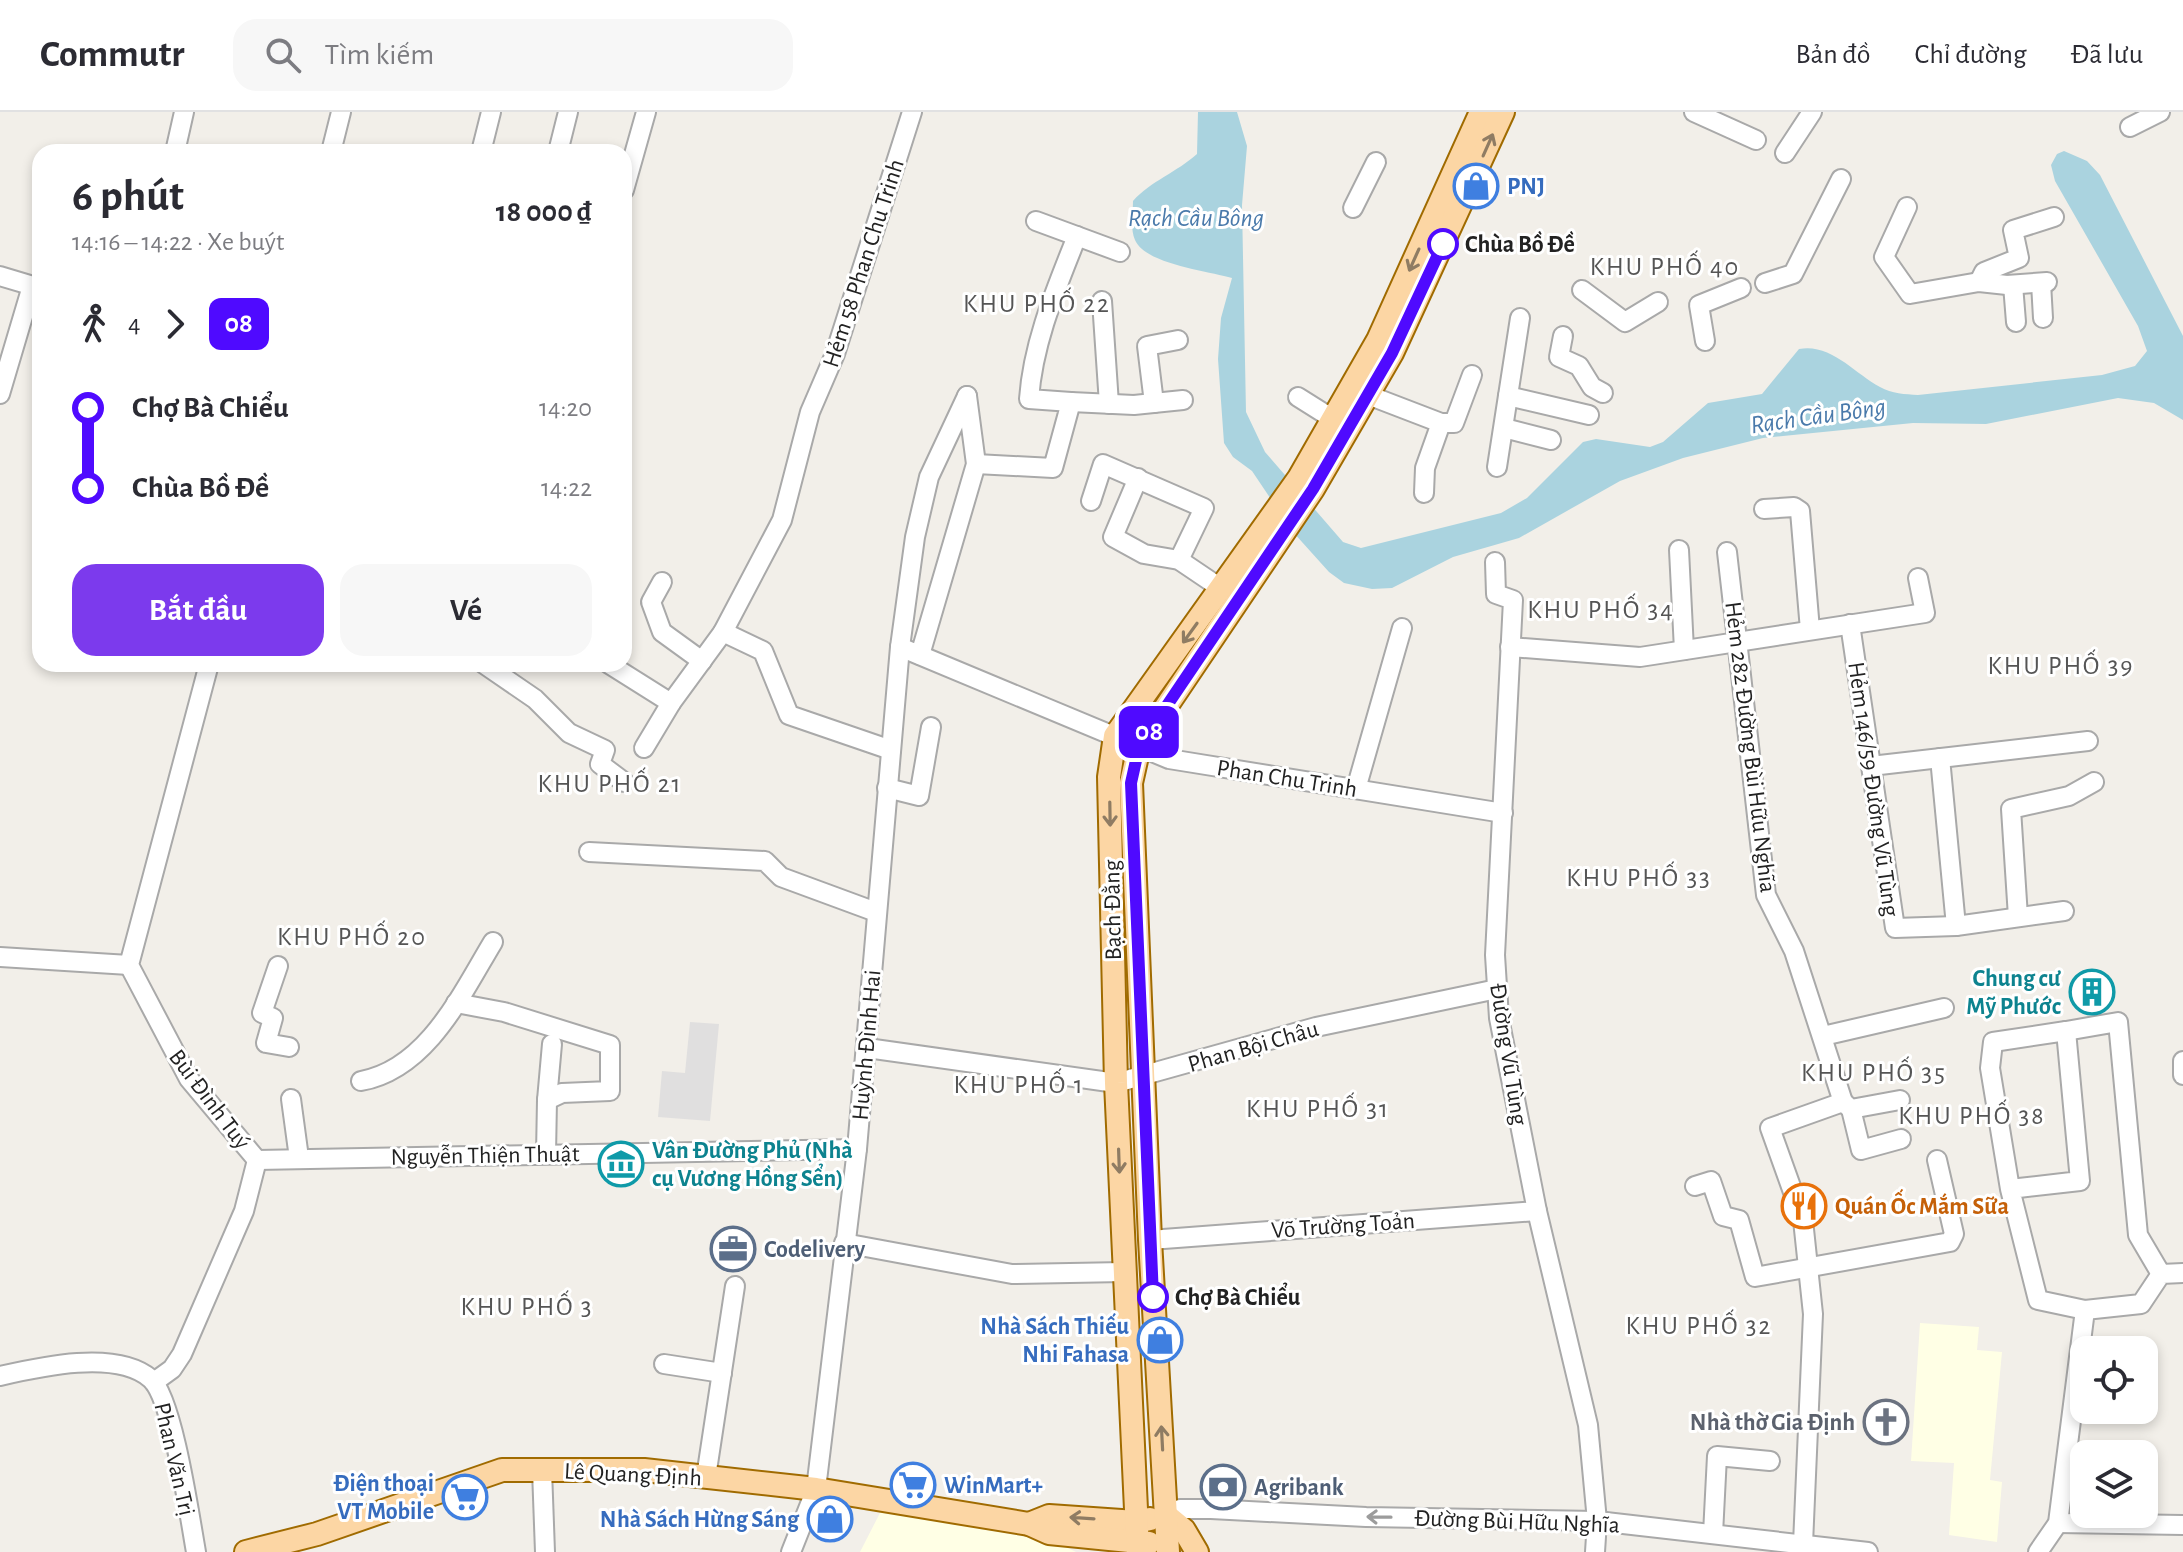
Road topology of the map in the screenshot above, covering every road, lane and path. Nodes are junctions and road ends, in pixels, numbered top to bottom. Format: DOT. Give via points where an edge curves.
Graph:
graph roads {
  1 [pos="184,112"];
  2 [pos="341,112"];
  3 [pos="491,112"];
  4 [pos="568,112"];
  5 [pos="646,112"];
  6 [pos="912,112"];
  7 [pos="1481,112"];
  8 [pos="1503,112"];
  9 [pos="1694,112"];
  10 [pos="1812,112"];
  11 [pos="2160,112"];
  12 [pos="2130,127"];
  13 [pos="1756,140"];
  14 [pos="176,144"];
  15 [pos="333,144"];
  16 [pos="483,144"];
  17 [pos="560,144"];
  18 [pos="1785,153"];
  19 [pos="632,162"];
  20 [pos="1376,162"];
  21 [pos="1841,179"];
  22 [pos="1907,207"];
  23 [pos="1353,208"];
  24 [pos="2054,217"];
  25 [pos="1036,221"];
  26 [pos="1077,236"];
  27 [pos="1120,252"];
  28 [pos="0,276"];
  29 [pos="1979,282"];
  30 [pos="1765,283"];
  31 [pos="2013,285"];
  32 [pos="32,286"];
  33 [pos="1741,288"];
  34 [pos="1582,290"];
  35 [pos="32,299"];
  36 [pos="1102,301"];
  37 [pos="1658,302"];
  38 [pos="1520,318"];
  39 [pos="2043,318"];
  40 [pos="2016,322"];
  41 [pos="1563,336"];
  42 [pos="1178,340"];
  43 [pos="1705,341"];
  44 [pos="1472,375"];
  45 [pos="1603,393"];
  46 [pos="0,394"];
  47 [pos="1368,395"];
  48 [pos="1508,396"];
  49 [pos="1298,397"];
  50 [pos="1183,400"];
  51 [pos="1071,402"];
  52 [pos="1154,403"];
  53 [pos="1109,404"];
  54 [pos="1589,415"];
  55 [pos="1333,419"];
  56 [pos="1441,423"];
  57 [pos="1504,428"];
  58 [pos="1551,440"];
  59 [pos="976,464"];
  60 [pos="1497,467"];
  61 [pos="1138,478"];
  62 [pos="1306,484"];
  63 [pos="1424,493"];
  64 [pos="1091,501"];
  65 [pos="1764,509"];
  66 [pos="1275,530"];
  67 [pos="1679,550"];
  68 [pos="1727,552"];
  69 [pos="1179,560"];
  70 [pos="1495,562"];
  71 [pos="1918,578"];
  72 [pos="662,582"];
  73 [pos="1222,589"];
  74 [pos="1850,624"];
  75 [pos="1402,628"];
  76 [pos="1810,630"];
  77 [pos="723,632"];
  78 [pos="1737,642"];
  79 [pos="900,647"];
  80 [pos="1510,647"];
  81 [pos="1684,650"];
  82 [pos="920,655"];
  83 [pos="702,661"];
  84 [pos="207,672"];
  85 [pos="496,672"];
  86 [pos="622,672"];
  87 [pos="671,703"];
  88 [pos="931,727"];
  89 [pos="1115,736"];
  90 [pos="2088,741"];
  91 [pos="1139,747"];
  92 [pos="644,748"];
  93 [pos="891,750"];
  94 [pos="1940,758"];
  95 [pos="1871,766"];
  96 [pos="624,782"];
  97 [pos="2094,782"];
  98 [pos="887,788"];
  99 [pos="1356,789"];
  100 [pos="1503,813"];
  101 [pos="589,852"];
  102 [pos="2064,911"];
  103 [pos="876,912"];
  104 [pos="2018,917"];
  105 [pos="1956,926"];
  106 [pos="493,942"];
  107 [pos="0,957"];
  108 [pos="129,965"];
  109 [pos="278,966"];
  110 [pos="1497,989"];
  111 [pos="456,1003"];
  112 [pos="1944,1008"];
  113 [pos="2066,1031"];
  114 [pos="1823,1036"];
  115 [pos="552,1044"];
  116 [pos="289,1047"];
  117 [pos="867,1048"];
  118 [pos="2183,1061"];
  119 [pos="2183,1075"];
  120 [pos="1144,1077"];
  121 [pos="361,1081"];
  122 [pos="1116,1083"];
  123 [pos="291,1099"];
  124 [pos="547,1100"];
  125 [pos="1900,1100"];
  126 [pos="1847,1106"];
  127 [pos="1901,1139"];
  128 [pos="857,1149"];
  129 [pos="546,1154"];
  130 [pos="299,1158"];
  131 [pos="257,1160"];
  132 [pos="1937,1160"];
  133 [pos="1695,1186"];
  134 [pos="2010,1189"];
  135 [pos="1537,1211"];
  136 [pos="1150,1240"];
  137 [pos="844,1243"];
  138 [pos="1808,1269"];
  139 [pos="1124,1272"];
  140 [pos="2183,1273"];
  141 [pos="2161,1274"];
  142 [pos="735,1286"];
  143 [pos="2085,1310"];
  144 [pos="664,1364"];
  145 [pos="722,1373"];
  146 [pos="0,1376"];
  147 [pos="154,1382"];
  148 [pos="1770,1461"];
  149 [pos="542,1470"];
  150 [pos="706,1477"];
  151 [pos="816,1489"];
  152 [pos="1167,1516"];
  153 [pos="1597,1521"];
  154 [pos="2058,1523"];
  155 [pos="1029,1524"];
  156 [pos="2183,1525"];
  157 [pos="1713,1534"];
  158 [pos="1137,1539"];
  159 [pos="316,1543"];
  160 [pos="1803,1544"];
  161 [pos="1091,1545"];
  162 [pos="1168,1547"];
  163 [pos="196,1552"];
  164 [pos="246,1552"];
  165 [pos="545,1552"];
  166 [pos="791,1552"];
  167 [pos="1197,1552"];
  168 [pos="1595,1552"];
  169 [pos="1868,1552"];
  170 [pos="2038,1552"];
  1 -- 14 [label="street"];
  2 -- 15 [label="street"];
  3 -- 16 [label="street"];
  4 -- 17 [label="street"];
  5 -- 19 [label="street"];
  6 -- 77 [label="street, Hẻm 58 Phan Chu Trinh" via="835,354 810,412 782,520"];
  7 -- 55 [label="main road, Bạch Đằng, one-way" via="1378,340"];
  47 -- 8 [label="main road, Bạch Đằng, one-way"];
  9 -- 13 [label="street"];
  10 -- 18 [label="street"];
  11 -- 12 [label="street"];
  20 -- 23 [label="street"];
  21 -- 30 [label="street" via="1793,274"];
  22 -- 29 [label="street" via="1884,257 1910,294"];
  24 -- 29 [label="street" via="2013,230 2019,258 1984,272"];
  25 -- 26 [label="street"];
  26 -- 27 [label="street"];
  26 -- 51 [label="street" via="1046,316 1029,399"];
  28 -- 32 [label="street"];
  29 -- 31 [label="street"];
  31 -- 39 [label="street" via="2044,282"];
  31 -- 40 [label="street"];
  33 -- 43 [label="street" via="1699,305"];
  34 -- 37 [label="street" via="1625,322"];
  35 -- 46 [label="street"];
  36 -- 53 [label="street"];
  38 -- 48 [label="street"];
  41 -- 45 [label="street" via="1559,357 1579,366 1592,387"];
  42 -- 52 [label="street" via="1147,346"];
  44 -- 56 [label="street" via="1454,423"];
  47 -- 56 [label="street"];
  47 -- 62 [label="main road, Bạch Đằng"];
  48 -- 54 [label="street"];
  48 -- 57 [label="street"];
  49 -- 55 [label="street"];
  50 -- 52 [label="street"];
  51 -- 53 [label="street"];
  51 -- 59 [label="street" via="1053,468"];
  52 -- 53 [label="street"];
  55 -- 62 [label="main road, Bạch Đằng"];
  56 -- 63 [label="street" via="1425,468"];
  57 -- 58 [label="street"];
  57 -- 60 [label="street"];
  59 -- 79 [label="street, Huỳnh Đình Hai" via="967,396 922,501"];
  59 -- 82 [label="street"];
  61 -- 64 [label="street" via="1103,464"];
  61 -- 69 [label="street" via="1204,508"];
  61 -- 69 [label="street" via="1113,537 1144,554"];
  62 -- 66 [label="main road, Bạch Đằng"];
  65 -- 76 [label="street" via="1800,511"];
  66 -- 73 [label="main road, Bạch Đằng"];
  66 -- 91 [label="main road, Bạch Đằng"];
  67 -- 81 [label="street"];
  68 -- 78 [label="street, Hẻm 282 Đường Bùi Hữu Nghĩa"];
  69 -- 73 [label="street"];
  70 -- 80 [label="street, Đường Vũ Tùng" via="1496,594 1513,600"];
  71 -- 74 [label="street" via="1925,613"];
  72 -- 83 [label="street" via="651,602 662,632"];
  73 -- 89 [label="main road, Bạch Đằng, one-way"];
  74 -- 76 [label="street"];
  74 -- 95 [label="street, Hẻm 146/59 Đường Vũ Tùng"];
  75 -- 99 [label="street"];
  76 -- 78 [label="street"];
  77 -- 83 [label="street, Hẻm 58 Phan Chu Trinh"];
  77 -- 93 [label="street" via="763,651 789,715"];
  78 -- 81 [label="street"];
  78 -- 114 [label="street, Hẻm 282 Đường Bùi Hữu Nghĩa" via="1766,895 1794,951"];
  79 -- 82 [label="street, Phan Chu Trinh"];
  79 -- 93 [label="street, Huỳnh Đình Hai"];
  80 -- 81 [label="street" via="1640,657"];
  80 -- 100 [label="street, Đường Vũ Tùng"];
  82 -- 89 [label="street, Phan Chu Trinh"];
  83 -- 87 [label="street, Hẻm 58 Phan Chu Trinh"];
  84 -- 108 [label="street"];
  85 -- 96 [label="street" via="535,699 569,733 605,750 600,764"];
  86 -- 87 [label="street"];
  87 -- 92 [label="street, Hẻm 58 Phan Chu Trinh"];
  88 -- 98 [label="street" via="919,796"];
  89 -- 91 [label="street, Phan Chu Trinh"];
  89 -- 122 [label="main road, Bạch Đằng, one-way" via="1109,777"];
  90 -- 94 [label="street"];
  91 -- 99 [label="street, Phan Chu Trinh" via="1169,759"];
  91 -- 120 [label="main road, Bạch Đằng" via="1131,783"];
  93 -- 98 [label="street, Huỳnh Đình Hai"];
  94 -- 95 [label="street"];
  94 -- 105 [label="street"];
  95 -- 105 [label="street, Hẻm 146/59 Đường Vũ Tùng" via="1895,928"];
  97 -- 104 [label="street" via="2069,796 2011,809"];
  98 -- 103 [label="street, Huỳnh Đình Hai"];
  99 -- 100 [label="street, Phan Chu Trinh"];
  100 -- 110 [label="street, Đường Vũ Tùng"];
  101 -- 103 [label="street" via="765,861 781,877"];
  102 -- 104 [label="street, Hẻm 146/59 Đường Vũ Tùng"];
  103 -- 117 [label="street, Huỳnh Đình Hai"];
  104 -- 105 [label="street, Hẻm 146/59 Đường Vũ Tùng"];
  106 -- 111 [label="street"];
  107 -- 108 [label="street"];
  108 -- 131 [label="street, Bùi Đình Tuý" via="189,1079"];
  109 -- 116 [label="street" via="262,1013 273,1018 266,1043"];
  110 -- 120 [label="street, Phan Bội Châu" via="1316,1027"];
  110 -- 135 [label="street, Đường Vũ Tùng"];
  111 -- 121 [label="street" via="414,1057 396,1071"];
  111 -- 124 [label="street" via="610,1045 610,1091 562,1093"];
  112 -- 114 [label="street"];
  113 -- 134 [label="street" via="2080,1181"];
  113 -- 134 [label="street" via="1993,1042 1990,1068"];
  113 -- 141 [label="street" via="2118,1022 2138,1235"];
  114 -- 126 [label="street, Hẻm 282 Đường Bùi Hữu Nghĩa"];
  115 -- 124 [label="street"];
  117 -- 122 [label="street, Phan Bội Châu"];
  117 -- 128 [label="street, Huỳnh Đình Hai"];
  118 -- 119 [label="street"];
  120 -- 122 [label="street, Phan Bội Châu"];
  120 -- 136 [label="main road, Bạch Đằng"];
  122 -- 139 [label="main road, Bạch Đằng, one-way"];
  123 -- 130 [label="street"];
  124 -- 129 [label="street"];
  125 -- 126 [label="street"];
  126 -- 127 [label="street, Hẻm 282 Đường Bùi Hữu Nghĩa" via="1861,1150"];
  126 -- 138 [label="street" via="1770,1128 1803,1220"];
  128 -- 129 [label="street, Nguyễn Thiện Thuật"];
  128 -- 137 [label="street, Huỳnh Đình Hai"];
  129 -- 130 [label="street, Nguyễn Thiện Thuật"];
  130 -- 131 [label="street, Nguyễn Thiện Thuật"];
  131 -- 147 [label="street, Bùi Đình Tuý" via="244,1211 182,1354"];
  132 -- 138 [label="street" via="1954,1234 1950,1242"];
  133 -- 138 [label="street" via="1711,1181 1723,1216 1739,1220 1755,1277"];
  134 -- 143 [label="street" via="2038,1300"];
  135 -- 136 [label="street, Võ Trường Toản"];
  135 -- 153 [label="street, Đường Vũ Tùng" via="1588,1425"];
  152 -- 136 [label="main road, Bạch Đằng, one-way"];
  137 -- 139 [label="street" via="1012,1274"];
  137 -- 151 [label="street, Huỳnh Đình Hai"];
  138 -- 160 [label="street" via="1813,1314"];
  139 -- 158 [label="main road, Bạch Đằng"];
  140 -- 141 [label="street"];
  141 -- 143 [label="street" via="2141,1304"];
  142 -- 145 [label="street"];
  143 -- 154 [label="street"];
  144 -- 145 [label="street"];
  145 -- 150 [label="street"];
  146 -- 147 [label="street, Phan Văn Trị" via="88,1362 129,1369"];
  147 -- 163 [label="street, Phan Văn Trị" via="175,1447"];
  148 -- 157 [label="street" via="1717,1456"];
  149 -- 150 [label="main road, Lê Quang Định" via="644,1470"];
  149 -- 159 [label="main road, Lê Quang Định" via="502,1470"];
  149 -- 165 [label="street"];
  150 -- 151 [label="main road, Lê Quang Định"];
  151 -- 155 [label="main road, Lê Quang Định"];
  151 -- 166 [label="street, Huỳnh Đình Hai"];
  153 -- 152 [label="street, Đường Bùi Hữu Nghĩa, one-way" via="1211,1509 1180,1509"];
  152 -- 158 [label="main road"];
  152 -- 162 [label="main road, Bạch Đằng"];
  152 -- 167 [label="main road" via="1184,1530"];
  153 -- 157 [label="street, Đường Bùi Hữu Nghĩa"];
  153 -- 168 [label="street, Đường Vũ Tùng"];
  154 -- 156 [label="street"];
  154 -- 170 [label="street"];
  158 -- 155 [label="main road, Lê Quang Định, one-way" via="1049,1516"];
  155 -- 161 [label="main road, Lê Quang Định"];
  157 -- 160 [label="street, Đường Bùi Hữu Nghĩa"];
  158 -- 161 [label="main road, Lê Quang Định"];
  158 -- 162 [label="main road"];
  159 -- 164 [label="main road, Lê Quang Định"];
  160 -- 169 [label="street, Đường Bùi Hữu Nghĩa"];
}
